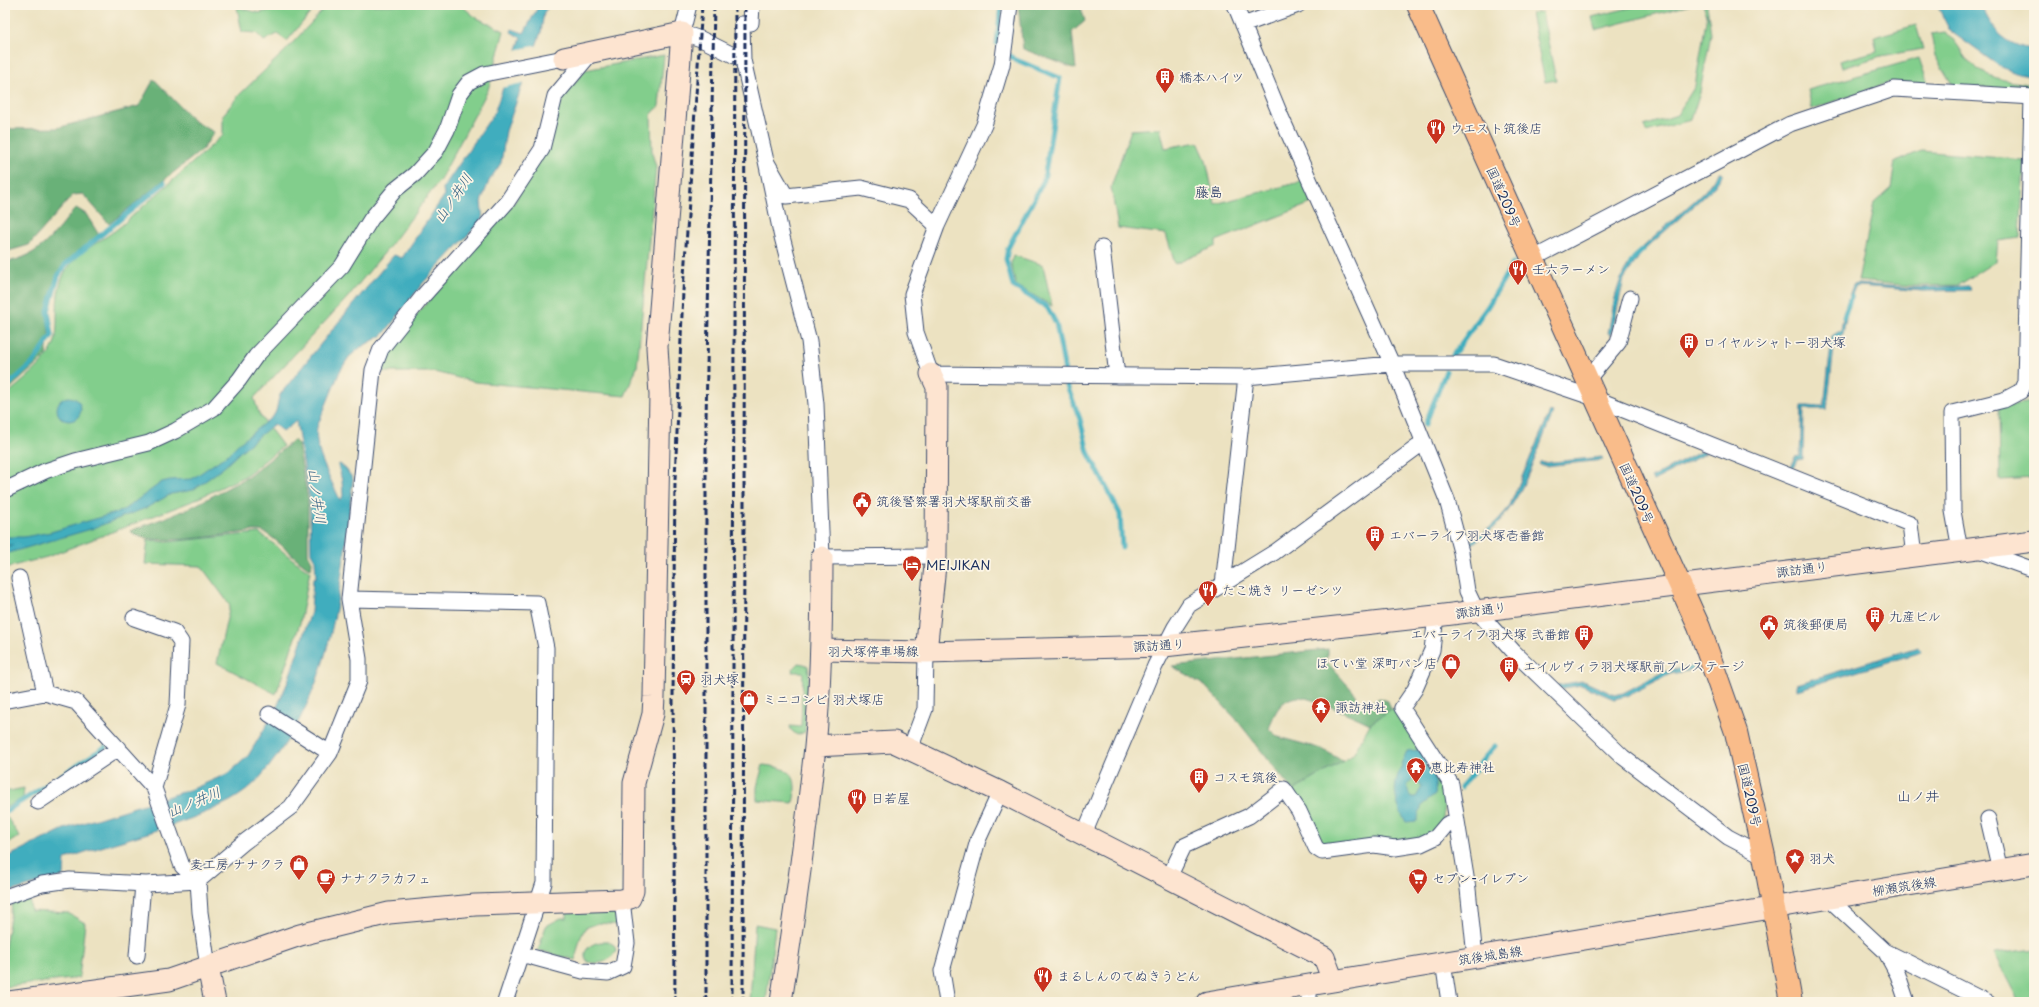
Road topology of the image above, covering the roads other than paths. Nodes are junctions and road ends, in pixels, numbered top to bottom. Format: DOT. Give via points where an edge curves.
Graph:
graph roads {
  1 [pos="689,5"];
  2 [pos="752,5"];
  3 [pos="1010,5"];
  4 [pos="1235,5"];
  5 [pos="1298,5"];
  6 [pos="1418,5"];
  7 [pos="1243,26"];
  8 [pos="682,33"];
  9 [pos="592,52"];
  10 [pos="564,58"];
  11 [pos="743,60"];
  12 [pos="2033,98"];
  13 [pos="766,161"];
  14 [pos="937,226"];
  15 [pos="1102,248"];
  16 [pos="1532,259"];
  17 [pos="2030,275"];
  18 [pos="1630,298"];
  19 [pos="1392,364"];
  20 [pos="931,374"];
  21 [pos="1117,376"];
  22 [pos="1246,377"];
  23 [pos="1591,389"];
  24 [pos="1424,442"];
  25 [pos="5,490"];
  26 [pos="2034,541"];
  27 [pos="1966,549"];
  28 [pos="936,556"];
  29 [pos="1914,556"];
  30 [pos="822,557"];
  31 [pos="2034,570"];
  32 [pos="19,578"];
  33 [pos="1223,584"];
  34 [pos="1678,584"];
  35 [pos="349,599"];
  36 [pos="1476,610"];
  37 [pos="1436,616"];
  38 [pos="134,618"];
  39 [pos="1164,646"];
  40 [pos="821,650"];
  41 [pos="926,652"];
  42 [pos="45,694"];
  43 [pos="8,700"];
  44 [pos="269,714"];
  45 [pos="815,746"];
  46 [pos="119,748"];
  47 [pos="910,749"];
  48 [pos="330,753"];
  49 [pos="1000,792"];
  50 [pos="156,793"];
  51 [pos="38,802"];
  52 [pos="1988,819"];
  53 [pos="1456,821"];
  54 [pos="1087,827"];
  55 [pos="1764,856"];
  56 [pos="2034,864"];
  57 [pos="2000,870"];
  58 [pos="1172,871"];
  59 [pos="198,881"];
  60 [pos="143,884"];
  61 [pos="5,896"];
  62 [pos="1828,898"];
  63 [pos="622,900"];
  64 [pos="537,903"];
  65 [pos="1774,908"];
  66 [pos="1885,951"];
  67 [pos="521,954"];
  68 [pos="138,956"];
  69 [pos="1475,957"];
  70 [pos="1443,962"];
  71 [pos="208,967"];
  72 [pos="1332,981"];
  73 [pos="1309,993"];
  74 [pos="9,1002"];
  75 [pos="216,1002"];
  76 [pos="505,1002"];
  77 [pos="781,1002"];
  78 [pos="947,1002"];
  79 [pos="1207,1002"];
  80 [pos="1448,1002"];
  81 [pos="1791,1002"];
  82 [pos="1907,1002"];
  83 [pos="1987,1002"];
  1 -- 8 [label="street"];
  2 -- 11 [label="street" via="751,22 742,24"];
  3 -- 14 [label="street" via="1002,65 984,125"];
  4 -- 7 [label="street"];
  5 -- 7 [label="street"];
  6 -- 16 [label="highway, 国道209号"];
  7 -- 19 [label="street"];
  8 -- 9 [label="street"];
  8 -- 11 [label="street"];
  8 -- 63 [label="street" via="657,347 660,394 653,714 634,783 633,891 630,898"];
  9 -- 10 [label="street"];
  9 -- 35 [label="street" via="555,96 542,149 507,202 423,296 381,349 373,370"];
  10 -- 25 [label="street" via="484,74 469,82 459,95 447,130 436,151 415,174 395,190 371,219 342,266 256,356 214,408 149,444 75,461"];
  11 -- 13 [label="street"];
  12 -- 16 [label="street" via="1894,89 1790,124"];
  12 -- 17 [label="street"];
  13 -- 14 [label="street" via="786,196 861,188 909,200"];
  13 -- 30 [label="street" via="781,233 809,341 816,404"];
  14 -- 20 [label="street" via="912,294 916,332"];
  15 -- 21 [label="street"];
  16 -- 23 [label="highway, 国道209号"];
  17 -- 27 [label="street" via="2025,382 2021,391 2004,400 1952,413 1954,511"];
  18 -- 23 [label="street" via="1618,343"];
  19 -- 22 [label="street"];
  19 -- 23 [label="street" via="1494,364"];
  19 -- 24 [label="street"];
  20 -- 21 [label="street"];
  20 -- 28 [label="street, 羽犬塚停車場線" via="937,387"];
  21 -- 22 [label="street"];
  22 -- 33 [label="street"];
  23 -- 29 [label="street" via="1910,524"];
  23 -- 34 [label="highway, 国道209号"];
  24 -- 33 [label="street" via="1275,552"];
  24 -- 36 [label="street" via="1447,500 1467,591"];
  26 -- 27 [label="street, 諏訪通り"];
  27 -- 29 [label="street, 諏訪通り"];
  27 -- 31 [label="street"];
  28 -- 30 [label="street"];
  28 -- 41 [label="street, 羽犬塚停車場線"];
  29 -- 34 [label="street, 諏訪通り"];
  30 -- 40 [label="street"];
  32 -- 42 [label="street"];
  33 -- 39 [label="street" via="1189,605"];
  34 -- 36 [label="street, 諏訪通り"];
  34 -- 55 [label="highway, 国道209号" via="1699,627 1736,732"];
  35 -- 48 [label="street" via="360,681"];
  35 -- 64 [label="street" via="537,603 546,648 544,883"];
  36 -- 37 [label="street, 諏訪通り"];
  36 -- 55 [label="street" via="1514,652 1623,757 1728,837"];
  37 -- 39 [label="street, 諏訪通り"];
  37 -- 53 [label="street" via="1432,650 1415,689 1402,708 1451,784"];
  38 -- 50 [label="street" via="174,632 181,642 178,705"];
  39 -- 41 [label="street, 諏訪通り"];
  39 -- 54 [label="street"];
  40 -- 41 [label="street, 羽犬塚停車場線"];
  40 -- 45 [label="street, 羽犬塚停車場線"];
  41 -- 47 [label="street" via="925,709"];
  42 -- 43 [label="street"];
  42 -- 46 [label="street" via="76,702"];
  44 -- 48 [label="street"];
  45 -- 47 [label="street" via="894,742"];
  45 -- 77 [label="street, 羽犬塚停車場線" via="800,879"];
  46 -- 50 [label="street"];
  46 -- 51 [label="street"];
  47 -- 49 [label="street"];
  48 -- 59 [label="street" via="291,807"];
  49 -- 72 [label="street" via="1324,957"];
  49 -- 78 [label="street" via="978,840 942,971"];
  50 -- 59 [label="street" via="182,866"];
  52 -- 57 [label="street"];
  53 -- 58 [label="street" via="1447,824 1436,837 1421,844 1395,848 1374,845 1322,852 1316,848 1284,789 1249,816 1184,846"];
  53 -- 69 [label="street" via="1468,889"];
  55 -- 65 [label="highway, 国道209号"];
  56 -- 57 [label="street, 柳瀬筑後線"];
  57 -- 62 [label="street, 柳瀬筑後線"];
  59 -- 60 [label="street"];
  59 -- 71 [label="street"];
  60 -- 61 [label="street" via="70,880 42,884"];
  60 -- 68 [label="street"];
  62 -- 65 [label="street, 柳瀬筑後線"];
  62 -- 66 [label="street"];
  63 -- 64 [label="street"];
  63 -- 67 [label="street" via="627,942 623,966 608,973 583,971"];
  64 -- 67 [label="street"];
  64 -- 71 [label="street" via="430,908 389,913 300,935"];
  65 -- 69 [label="street, 筑後城島線"];
  65 -- 81 [label="highway, 国道209号"];
  66 -- 82 [label="street" via="1898,974"];
  66 -- 83 [label="street"];
  67 -- 76 [label="street"];
  69 -- 70 [label="street, 筑後城島線"];
  70 -- 72 [label="street, 筑後城島線"];
  70 -- 80 [label="street"];
  71 -- 74 [label="street" via="169,980"];
  71 -- 75 [label="street"];
  72 -- 73 [label="street, 筑後城島線"];
  73 -- 79 [label="street, 筑後城島線"];
}
